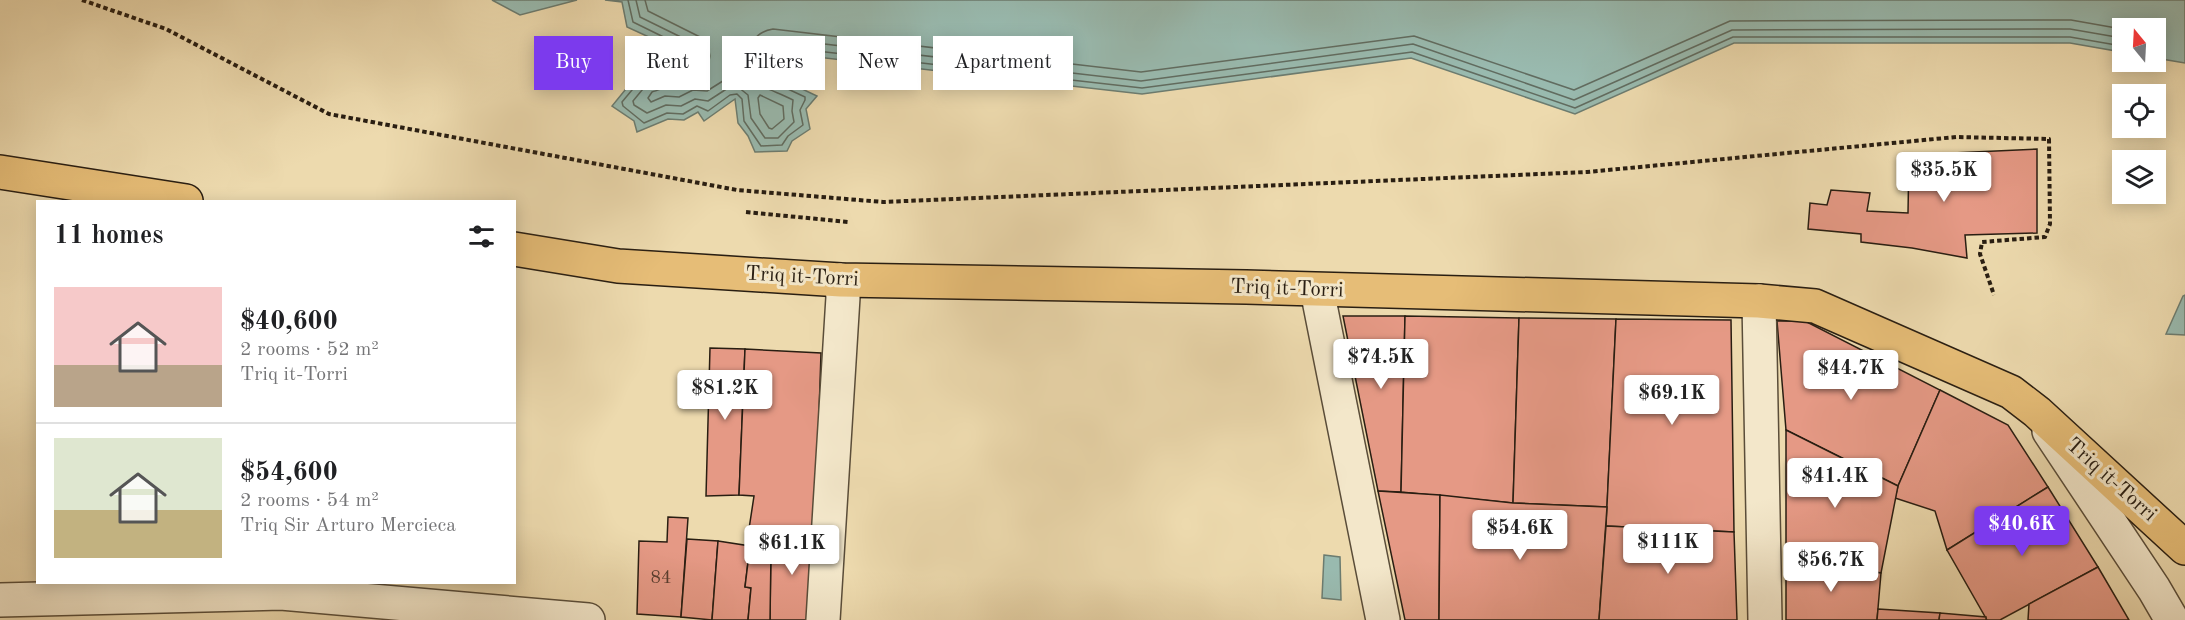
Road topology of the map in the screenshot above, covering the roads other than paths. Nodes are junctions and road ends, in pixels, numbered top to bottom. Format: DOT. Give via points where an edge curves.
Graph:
graph roads {
  1 [pos="0,172"];
  2 [pos="180,200"];
  3 [pos="516,249"];
  4 [pos="841,280"];
  5 [pos="1317,290"];
  6 [pos="1759,301"];
  7 [pos="2037,412"];
  8 [pos="2185,548"];
  9 [pos="281,598"];
  10 [pos="0,600"];
  11 [pos="588,620"];
  12 [pos="823,620"];
  13 [pos="1383,620"];
  14 [pos="1765,620"];
  15 [pos="2172,620"];
  1 -- 2 [label="main road"];
  3 -- 4 [label="main road, Triq it-Torri" via="618,266"];
  4 -- 5 [label="main road, Triq it-Torri"];
  4 -- 12 [label="street"];
  5 -- 6 [label="main road, Triq it-Torri"];
  5 -- 13 [label="street"];
  6 -- 7 [label="main road, Triq it-Torri" via="1815,306 2011,392"];
  6 -- 14 [label="street"];
  7 -- 8 [label="main road, Triq it-Torri"];
  7 -- 15 [label="street, Triq it-Torri"];
  9 -- 10 [label="street"];
  9 -- 11 [label="street"];
}
